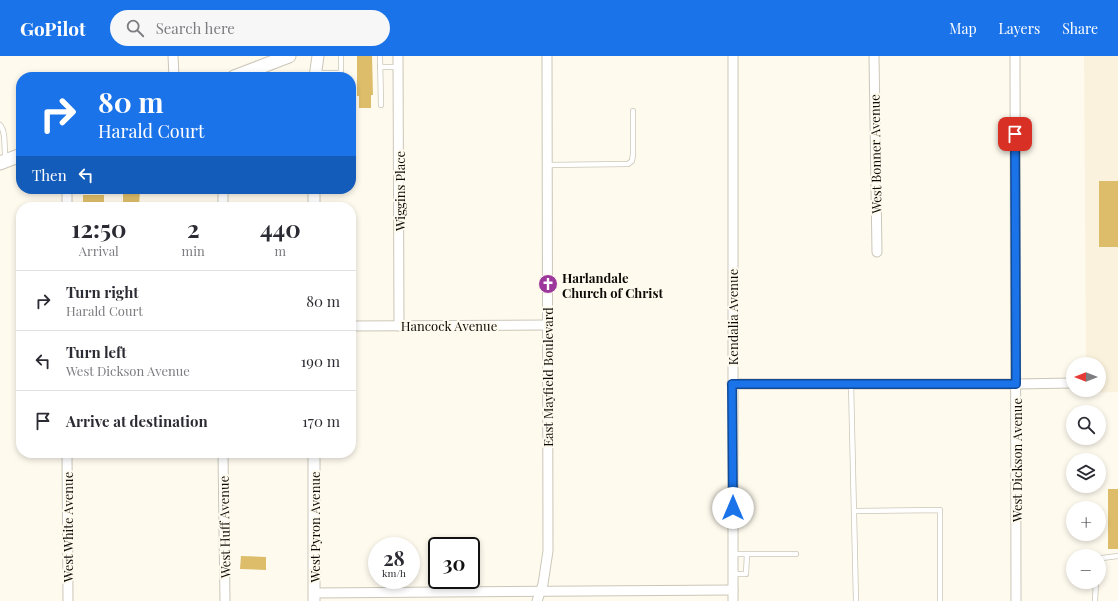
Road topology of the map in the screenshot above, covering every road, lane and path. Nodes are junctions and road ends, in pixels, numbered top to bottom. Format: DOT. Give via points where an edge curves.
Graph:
graph roads {
  1 [pos="173,56"];
  2 [pos="289,56"];
  3 [pos="318,56"];
  4 [pos="341,56"];
  5 [pos="380,56"];
  6 [pos="398,56"];
  7 [pos="547,56"];
  8 [pos="733,56"];
  9 [pos="874,56"];
  10 [pos="1015,56"];
  11 [pos="380,67"];
  12 [pos="398,67"];
  13 [pos="174,72"];
  14 [pos="252,72"];
  15 [pos="315,72"];
  16 [pos="342,72"];
  17 [pos="381,105"];
  18 [pos="633,111"];
  19 [pos="0,125"];
  20 [pos="16,157"];
  21 [pos="3,162"];
  22 [pos="547,165"];
  23 [pos="877,252"];
  24 [pos="547,325"];
  25 [pos="356,326"];
  26 [pos="399,326"];
  27 [pos="1066,382"];
  28 [pos="732,384"];
  29 [pos="851,384"];
  30 [pos="1016,384"];
  31 [pos="67,458"];
  32 [pos="223,458"];
  33 [pos="314,458"];
  34 [pos="855,511"];
  35 [pos="733,554"];
  36 [pos="747,554"];
  37 [pos="796,554"];
  38 [pos="1118,556"];
  39 [pos="1106,558"];
  40 [pos="733,574"];
  41 [pos="1096,589"];
  42 [pos="541,590"];
  43 [pos="733,590"];
  44 [pos="314,597"];
  45 [pos="68,601"];
  46 [pos="225,601"];
  47 [pos="537,601"];
  48 [pos="733,601"];
  49 [pos="856,601"];
  50 [pos="940,601"];
  51 [pos="1016,601"];
  52 [pos="1095,601"];
  1 -- 13 [label="street"];
  2 -- 14 [label="main road"];
  3 -- 15 [label="street"];
  4 -- 16 [label="lane"];
  5 -- 11 [label="lane"];
  6 -- 12 [label="street, Wiggins Place"];
  7 -- 22 [label="street, East Mayfield Boulevard"];
  8 -- 28 [label="street, Kendalia Avenue"];
  9 -- 23 [label="street, West Bonner Avenue"];
  10 -- 30 [label="street, West Dickson Avenue"];
  11 -- 12 [label="lane"];
  11 -- 17 [label="lane"];
  12 -- 26 [label="street, Wiggins Place"];
  18 -- 22 [label="lane" via="633,154 628,164"];
  19 -- 21 [label="lane" via="4,131"];
  20 -- 21 [label="main road"];
  22 -- 24 [label="street, East Mayfield Boulevard"];
  24 -- 26 [label="street, Hancock Avenue"];
  24 -- 42 [label="street, East Mayfield Boulevard" via="548,550"];
  25 -- 26 [label="street, Hancock Avenue"];
  27 -- 30 [label="street"];
  28 -- 29 [label="street"];
  28 -- 35 [label="street, Kendalia Avenue"];
  29 -- 30 [label="street"];
  29 -- 34 [label="lane"];
  30 -- 51 [label="street, West Dickson Avenue"];
  31 -- 45 [label="street, West White Avenue"];
  32 -- 46 [label="street, West Huff Avenue"];
  33 -- 44 [label="street, West Pyron Avenue"];
  34 -- 49 [label="lane"];
  34 -- 50 [label="lane" via="940,510"];
  35 -- 36 [label="lane"];
  35 -- 40 [label="street, Kendalia Avenue"];
  36 -- 37 [label="lane"];
  36 -- 40 [label="lane" via="746,574"];
  38 -- 39 [label="lane"];
  40 -- 43 [label="street, Kendalia Avenue"];
  41 -- 52 [label="lane"];
  42 -- 43 [label="street"];
  42 -- 44 [label="street"];
  42 -- 47 [label="street, East Mayfield Boulevard"];
  43 -- 48 [label="street, Kendalia Avenue"];
}
